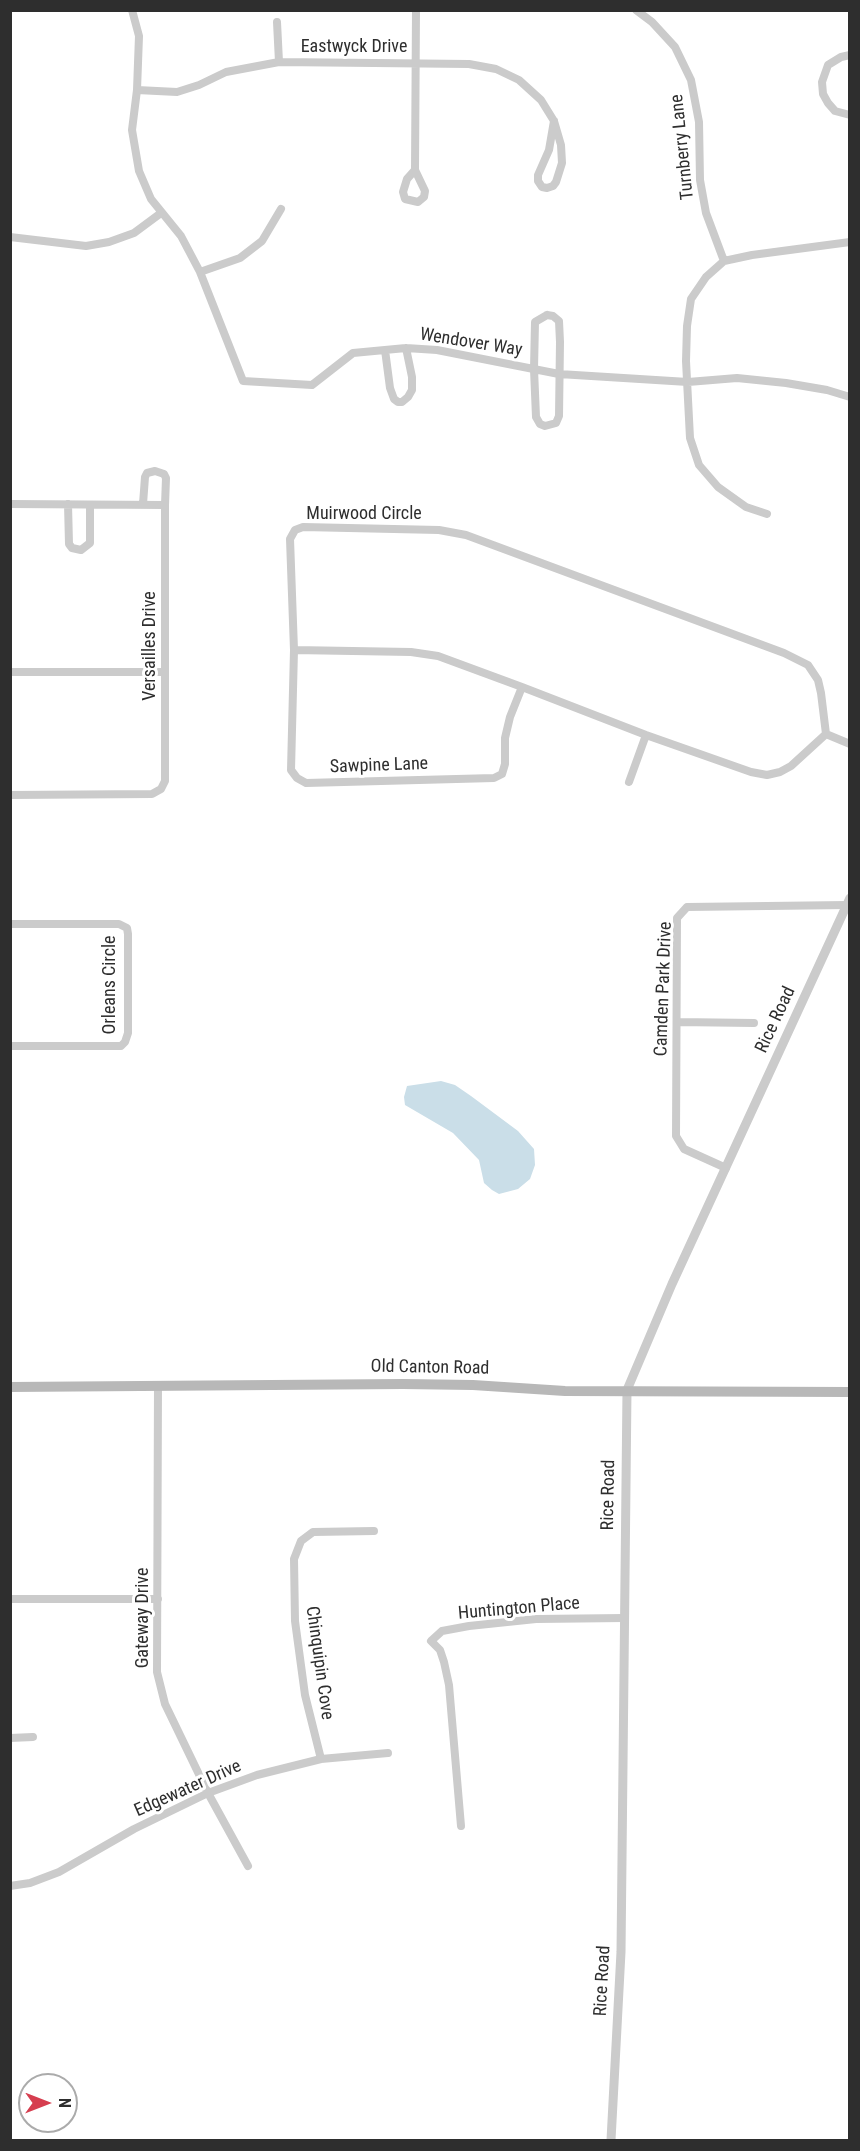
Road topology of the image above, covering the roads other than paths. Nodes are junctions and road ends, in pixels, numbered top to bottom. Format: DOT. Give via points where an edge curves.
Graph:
graph roads {
  1 [pos="132,10"];
  2 [pos="416,10"];
  3 [pos="636,10"];
  4 [pos="277,22"];
  5 [pos="849,55"];
  6 [pos="279,62"];
  7 [pos="415,62"];
  8 [pos="137,90"];
  9 [pos="849,115"];
  10 [pos="554,121"];
  11 [pos="415,170"];
  12 [pos="281,209"];
  13 [pos="161,213"];
  14 [pos="10,237"];
  15 [pos="849,242"];
  16 [pos="724,261"];
  17 [pos="200,272"];
  18 [pos="406,348"];
  19 [pos="385,350"];
  20 [pos="534,369"];
  21 [pos="559,374"];
  22 [pos="688,381"];
  23 [pos="849,398"];
  24 [pos="10,504"];
  25 [pos="68,504"];
  26 [pos="143,504"];
  27 [pos="90,505"];
  28 [pos="165,505"];
  29 [pos="767,514"];
  30 [pos="294,650"];
  31 [pos="10,672"];
  32 [pos="164,672"];
  33 [pos="522,687"];
  34 [pos="826,734"];
  35 [pos="646,735"];
  36 [pos="849,744"];
  37 [pos="629,782"];
  38 [pos="10,795"];
  39 [pos="848,902"];
  40 [pos="10,924"];
  41 [pos="677,1022"];
  42 [pos="754,1023"];
  43 [pos="10,1046"];
  44 [pos="726,1168"];
  45 [pos="158,1385"];
  46 [pos="10,1387"];
  47 [pos="627,1390"];
  48 [pos="849,1392"];
  49 [pos="374,1531"];
  50 [pos="10,1599"];
  51 [pos="158,1599"];
  52 [pos="624,1618"];
  53 [pos="33,1737"];
  54 [pos="10,1738"];
  55 [pos="388,1753"];
  56 [pos="321,1759"];
  57 [pos="208,1793"];
  58 [pos="461,1826"];
  59 [pos="248,1866"];
  60 [pos="10,1886"];
  61 [pos="611,2140"];
  1 -- 8 [label="street, Wendover Way" via="139,36"];
  2 -- 7 [label="street"];
  3 -- 16 [label="street, Turnberry Lane" via="675,47 691,81 699,122 700,180 706,213"];
  4 -- 6 [label="street"];
  5 -- 9 [label="street" via="828,66 822,81 828,103"];
  6 -- 7 [label="street, Eastwyck Drive"];
  6 -- 8 [label="street, Eastwyck Drive" via="226,72 177,92"];
  7 -- 10 [label="street, Eastwyck Drive" via="496,69 519,80 541,100"];
  7 -- 11 [label="street"];
  8 -- 13 [label="street, Wendover Way" via="132,130 139,171"];
  10 -- 10 [label="street, Eastwyck Drive" via="562,163 556,182 547,188 542,187 538,175 549,150"];
  12 -- 17 [label="street" via="255,247 240,258"];
  13 -- 14 [label="street" via="134,233 86,246"];
  13 -- 17 [label="street, Wendover Way" via="181,236"];
  15 -- 16 [label="street"];
  16 -- 22 [label="street" via="706,277 691,299 687,326"];
  17 -- 19 [label="street, Wendover Way" via="243,381 312,385 353,353"];
  18 -- 19 [label="street, Wendover Way"];
  18 -- 19 [label="street" via="412,390 402,402 394,399 390,388"];
  18 -- 20 [label="street, Wendover Way"];
  20 -- 21 [label="street, Wendover Way"];
  20 -- 21 [label="street" via="536,417 545,426 556,423 559,416"];
  20 -- 21 [label="street" via="535,322 553,316 559,321"];
  21 -- 22 [label="street, Wendover Way"];
  22 -- 23 [label="street, Wendover Way" via="737,378 786,383"];
  22 -- 29 [label="street" via="690,438 699,465 718,487 746,507"];
  24 -- 25 [label="street"];
  25 -- 27 [label="street"];
  25 -- 27 [label="street" via="69,544 81,550 90,543"];
  26 -- 27 [label="street"];
  26 -- 28 [label="street"];
  26 -- 28 [label="street, Versailles Drive" via="145,477 155,471 166,478"];
  28 -- 32 [label="street, Versailles Drive"];
  30 -- 33 [label="street" via="438,656"];
  30 -- 33 [label="street, Sawpine Lane" via="291,770 306,783 494,778 502,774 505,738"];
  30 -- 34 [label="street, Muirwood Circle" via="290,539 295,530 439,530 466,535 808,665 818,680"];
  31 -- 32 [label="street"];
  32 -- 38 [label="street, Versailles Drive" via="162,789 152,794"];
  33 -- 35 [label="street"];
  34 -- 35 [label="street" via="791,766 767,775"];
  34 -- 36 [label="street"];
  35 -- 37 [label="street"];
  39 -- 41 [label="street, Camden Park Drive" via="687,907 677,918"];
  39 -- 44 [label="street, Rice Road"];
  40 -- 43 [label="street, Orleans Circle" via="119,924 127,928 128,1034 121,1046"];
  41 -- 42 [label="street"];
  41 -- 44 [label="street, Camden Park Drive" via="676,1136 684,1149"];
  44 -- 47 [label="street, Rice Road"];
  45 -- 46 [label="main road, Old Canton Road"];
  45 -- 47 [label="main road, Old Canton Road" via="403,1383"];
  45 -- 51 [label="street, Gateway Drive"];
  47 -- 48 [label="main road, Old Canton Road"];
  47 -- 52 [label="street, Rice Road"];
  49 -- 56 [label="street, Chinquipin Cove" via="314,1532 301,1541 294,1559 295,1621 304,1695"];
  50 -- 51 [label="street"];
  51 -- 57 [label="street, Gateway Drive" via="157,1672 165,1704"];
  52 -- 58 [label="street, Huntington Place" via="536,1619 469,1626 442,1631 431,1641 440,1650 449,1685"];
  52 -- 61 [label="street, Rice Road" via="621,1941"];
  53 -- 54 [label="street"];
  55 -- 56 [label="street, Edgewater Drive"];
  56 -- 57 [label="street, Edgewater Drive" via="257,1775"];
  57 -- 59 [label="street, Gateway Drive"];
  57 -- 60 [label="street, Edgewater Drive" via="59,1872"];
}
